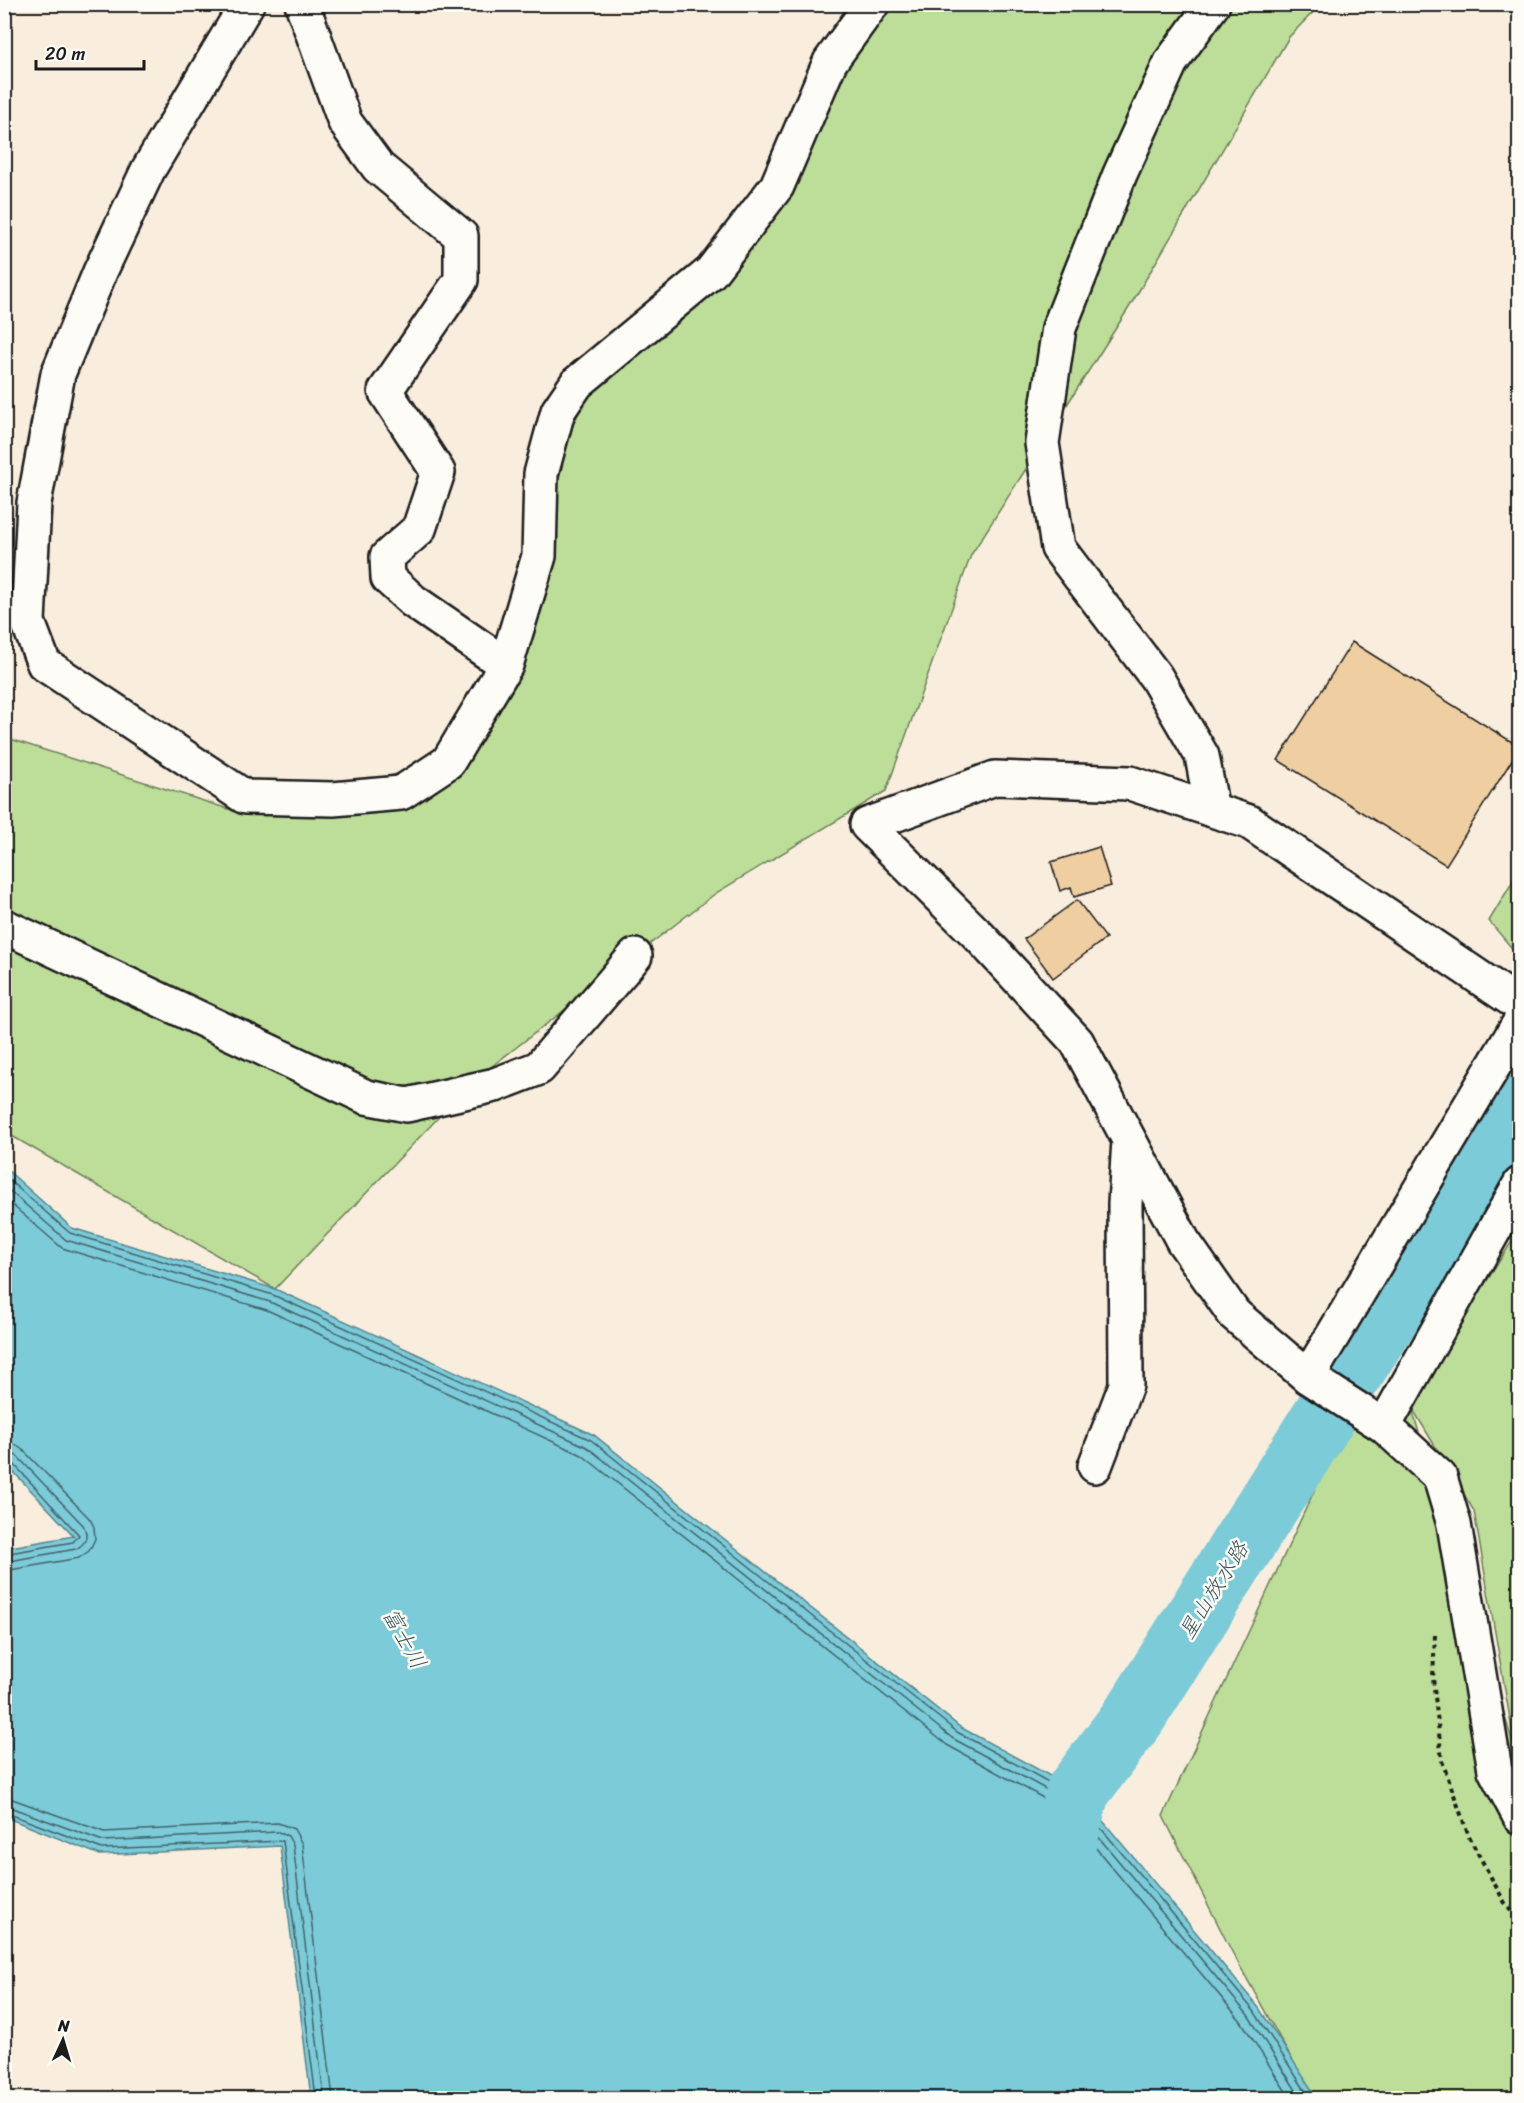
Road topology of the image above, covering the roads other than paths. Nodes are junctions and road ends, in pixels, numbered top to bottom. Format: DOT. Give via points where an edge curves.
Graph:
graph roads {
  1 [pos="248,4"];
  2 [pos="302,4"];
  3 [pos="872,4"];
  4 [pos="1214,4"];
  5 [pos="506,665"];
  6 [pos="1212,810"];
  7 [pos="4,926"];
  8 [pos="635,956"];
  9 [pos="1520,1005"];
  10 [pos="1520,1022"];
  11 [pos="1129,1140"];
  12 [pos="1520,1184"];
  13 [pos="1308,1377"];
  14 [pos="1384,1426"];
  15 [pos="1095,1466"];
  16 [pos="1520,1817"];
  1 -- 5 [label="street" via="148,170 58,374 34,503 28,622 44,664 245,797 333,799 400,793 448,762"];
  2 -- 5 [label="street" via="345,122 378,167 461,236 461,280 385,391 438,472 419,529 387,557 388,578 413,601"];
  3 -- 5 [label="street" via="830,62 777,186 711,272 577,383 558,411 541,474 538,556"];
  4 -- 6 [label="street" via="1171,62 1120,174 1059,328 1042,443 1058,548 1156,678 1202,756"];
  6 -- 9 [label="street" via="1249,822"];
  6 -- 11 [label="street" via="1130,783 995,778 867,825 979,936 1077,1042"];
  7 -- 8 [label="street" via="366,1097 407,1105 495,1085 539,1068"];
  10 -- 13 [label="street"];
  11 -- 13 [label="street" via="1182,1242 1234,1314"];
  11 -- 15 [label="street" via="1125,1204 1126,1385"];
  12 -- 14 [label="street"];
  13 -- 14 [label="street"];
  14 -- 16 [label="street" via="1440,1478 1454,1524 1496,1770"];
}
